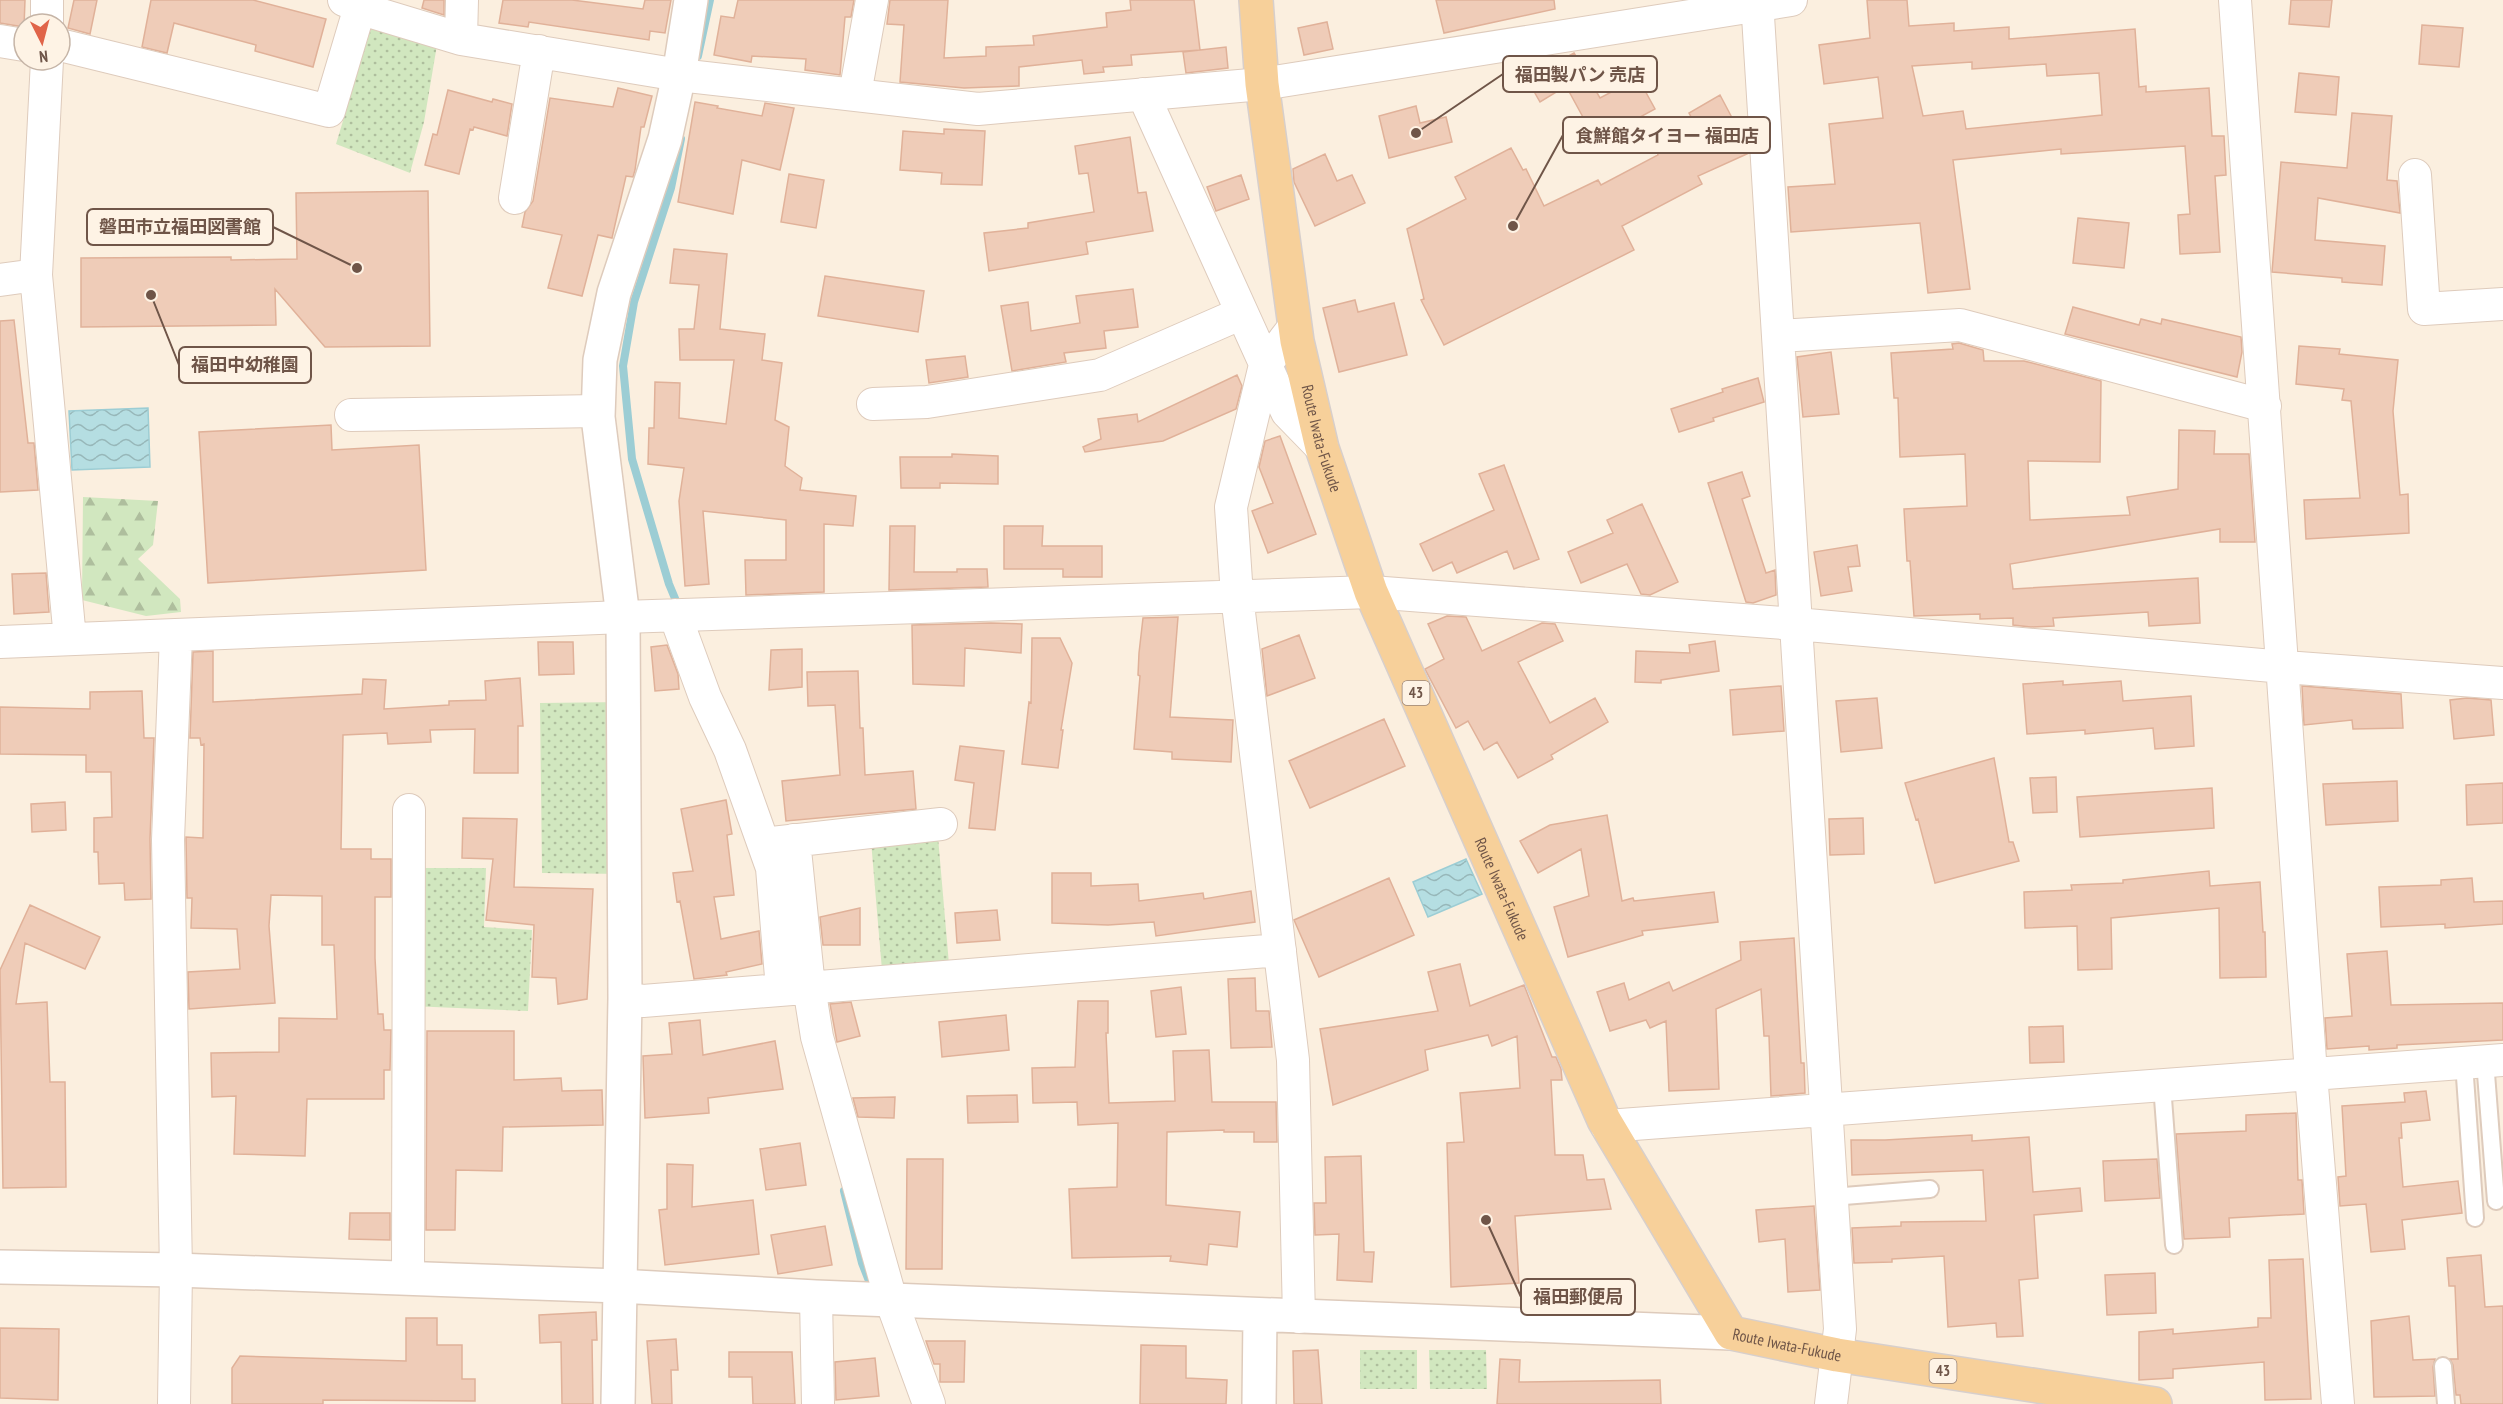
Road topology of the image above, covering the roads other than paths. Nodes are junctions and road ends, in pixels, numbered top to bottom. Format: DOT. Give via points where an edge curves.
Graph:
graph roads {
  1 [pos="462,0"];
  2 [pos="690,0"];
  3 [pos="872,0"];
  4 [pos="1256,0"];
  5 [pos="1791,0"];
  6 [pos="2235,0"];
  7 [pos="352,3"];
  8 [pos="1758,3"];
  9 [pos="461,39"];
  10 [pos="72,48"];
  11 [pos="539,51"];
  12 [pos="46,72"];
  13 [pos="679,75"];
  14 [pos="1262,84"];
  15 [pos="855,94"];
  16 [pos="1143,94"];
  17 [pos="2415,175"];
  18 [pos="515,198"];
  19 [pos="36,275"];
  20 [pos="0,280"];
  21 [pos="2503,303"];
  22 [pos="1242,313"];
  23 [pos="1295,326"];
  24 [pos="1779,336"];
  25 [pos="1265,365"];
  26 [pos="873,404"];
  27 [pos="2265,406"];
  28 [pos="598,411"];
  29 [pos="351,415"];
  30 [pos="1322,448"];
  31 [pos="1371,592"];
  32 [pos="1237,596"];
  33 [pos="675,615"];
  34 [pos="623,617"];
  35 [pos="1796,624"];
  36 [pos="176,635"];
  37 [pos="70,639"];
  38 [pos="0,642"];
  39 [pos="2284,667"];
  40 [pos="2503,683"];
  41 [pos="409,810"];
  42 [pos="941,824"];
  43 [pos="779,842"];
  44 [pos="1280,950"];
  45 [pos="796,988"];
  46 [pos="625,998"];
  47 [pos="2484,1061"];
  48 [pos="2311,1074"];
  49 [pos="2162,1085"];
  50 [pos="1826,1110"];
  51 [pos="1607,1126"];
  52 [pos="1930,1189"];
  53 [pos="1832,1197"];
  54 [pos="2496,1201"];
  55 [pos="2475,1218"];
  56 [pos="2174,1245"];
  57 [pos="0,1267"];
  58 [pos="176,1270"];
  59 [pos="408,1278"];
  60 [pos="618,1286"];
  61 [pos="816,1297"];
  62 [pos="891,1300"];
  63 [pos="1260,1315"];
  64 [pos="1299,1317"];
  65 [pos="1731,1333"];
  66 [pos="1837,1355"];
  67 [pos="2442,1366"];
  68 [pos="174,1404"];
  69 [pos="618,1404"];
  70 [pos="818,1404"];
  71 [pos="929,1404"];
  72 [pos="1259,1404"];
  73 [pos="1831,1404"];
  74 [pos="2155,1404"];
  75 [pos="2338,1404"];
  76 [pos="2446,1404"];
  1 -- 9 [label="street"];
  2 -- 13 [label="street"];
  3 -- 15 [label="street"];
  4 -- 14 [label="main road, Route Iwata-Fukude / 43"];
  5 -- 8 [label="street"];
  6 -- 27 [label="street"];
  7 -- 9 [label="street"];
  7 -- 10 [label="street" via="329,111"];
  8 -- 14 [label="street"];
  8 -- 24 [label="street"];
  9 -- 11 [label="street"];
  11 -- 13 [label="street"];
  11 -- 18 [label="street"];
  12 -- 19 [label="street"];
  13 -- 15 [label="street"];
  13 -- 28 [label="street" via="664,139 614,293 600,360"];
  14 -- 16 [label="street"];
  14 -- 23 [label="main road, Route Iwata-Fukude / 43"];
  15 -- 16 [label="street" via="978,109"];
  16 -- 22 [label="street"];
  17 -- 21 [label="street" via="2424,309"];
  19 -- 20 [label="street"];
  19 -- 37 [label="street"];
  22 -- 25 [label="street"];
  22 -- 26 [label="street" via="1100,375 927,402"];
  23 -- 25 [label="street"];
  23 -- 30 [label="main road, Route Iwata-Fukude / 43"];
  24 -- 27 [label="street" via="1960,325"];
  24 -- 35 [label="street"];
  25 -- 30 [label="street" via="1287,412"];
  25 -- 32 [label="street" via="1231,507"];
  27 -- 39 [label="street"];
  28 -- 29 [label="street"];
  28 -- 34 [label="street"];
  30 -- 31 [label="main road, Route Iwata-Fukude / 43"];
  31 -- 32 [label="street"];
  31 -- 35 [label="street"];
  31 -- 51 [label="main road, Route Iwata-Fukude / 43"];
  32 -- 33 [label="street"];
  32 -- 44 [label="street"];
  33 -- 34 [label="street"];
  33 -- 43 [label="street" via="705,697"];
  34 -- 36 [label="street"];
  34 -- 46 [label="street"];
  35 -- 39 [label="street"];
  35 -- 50 [label="street"];
  36 -- 37 [label="street"];
  36 -- 58 [label="street" via="168,840"];
  37 -- 38 [label="street"];
  39 -- 40 [label="street"];
  39 -- 48 [label="street"];
  41 -- 59 [label="street"];
  42 -- 43 [label="street"];
  43 -- 45 [label="street"];
  44 -- 45 [label="street"];
  44 -- 64 [label="street" via="1293,1060"];
  45 -- 46 [label="street" via="643,1000"];
  45 -- 62 [label="street" via="817,1037"];
  46 -- 60 [label="street"];
  47 -- 48 [label="street"];
  47 -- 54 [label="lane"];
  47 -- 55 [label="lane"];
  48 -- 49 [label="street"];
  48 -- 75 [label="street"];
  49 -- 50 [label="street"];
  49 -- 56 [label="lane"];
  50 -- 51 [label="street"];
  50 -- 53 [label="street"];
  51 -- 65 [label="main road, Route Iwata-Fukude / 43"];
  52 -- 53 [label="lane"];
  53 -- 66 [label="street" via="1840,1329"];
  57 -- 58 [label="street"];
  58 -- 59 [label="street"];
  58 -- 68 [label="street"];
  59 -- 60 [label="street"];
  60 -- 61 [label="street"];
  60 -- 69 [label="street"];
  61 -- 62 [label="street"];
  61 -- 70 [label="street"];
  62 -- 63 [label="street"];
  62 -- 71 [label="street"];
  63 -- 64 [label="street"];
  63 -- 72 [label="street"];
  64 -- 65 [label="street"];
  65 -- 66 [label="main road, Route Iwata-Fukude / 43"];
  66 -- 73 [label="street"];
  66 -- 74 [label="main road, Route Iwata-Fukude / 43"];
  67 -- 76 [label="lane"];
}
